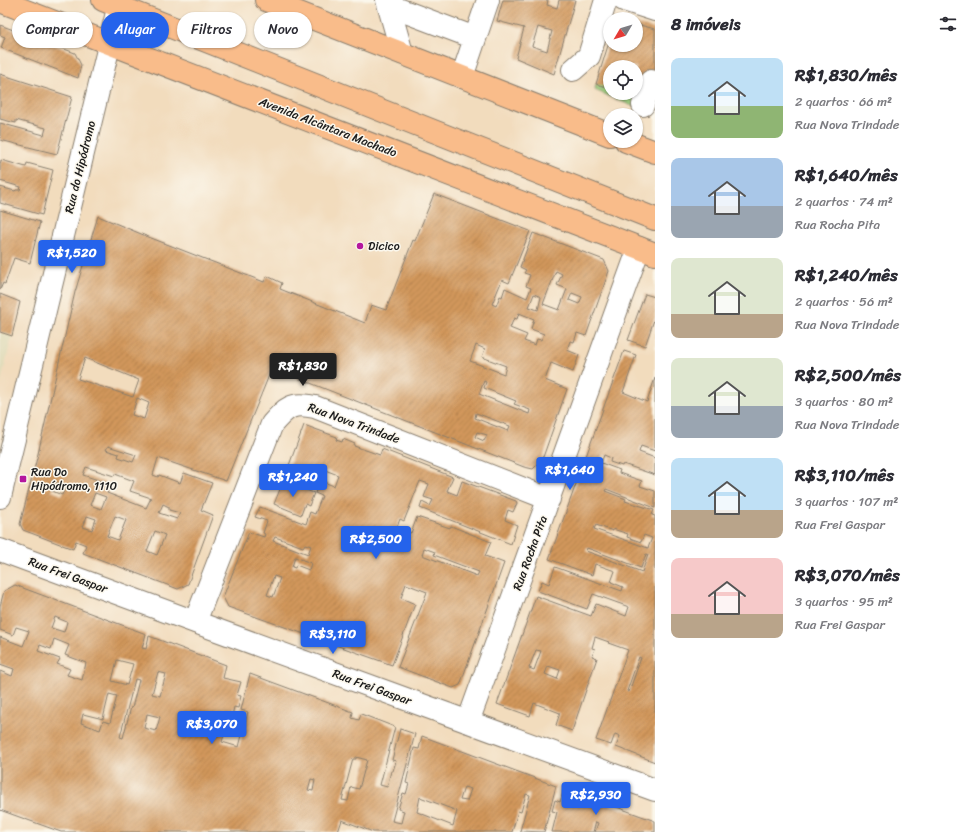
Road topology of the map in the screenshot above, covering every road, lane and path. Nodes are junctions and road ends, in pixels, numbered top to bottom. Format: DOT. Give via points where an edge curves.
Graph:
graph roads {
  1 [pos="266,0"];
  2 [pos="488,0"];
  3 [pos="606,0"];
  4 [pos="624,0"];
  5 [pos="0,1"];
  6 [pos="114,2"];
  7 [pos="388,3"];
  8 [pos="655,10"];
  9 [pos="113,12"];
  10 [pos="475,38"];
  11 [pos="101,39"];
  12 [pos="110,48"];
  13 [pos="124,48"];
  14 [pos="402,52"];
  15 [pos="573,70"];
  16 [pos="462,77"];
  17 [pos="652,81"];
  18 [pos="643,105"];
  19 [pos="603,132"];
  20 [pos="643,147"];
  21 [pos="655,152"];
  22 [pos="655,219"];
  23 [pos="647,251"];
  24 [pos="0,496"];
  25 [pos="549,499"];
  26 [pos="0,550"];
  27 [pos="195,622"];
  28 [pos="468,722"];
  29 [pos="655,790"];
  1 -- 14 [label="main road"];
  2 -- 10 [label="street"];
  3 -- 15 [label="street" via="589,56"];
  4 -- 8 [label="street"];
  5 -- 11 [label="main road, Avenida Alcântara Machado"];
  6 -- 9 [label="street, Rua do Hipódromo"];
  6 -- 22 [label="main road"];
  7 -- 10 [label="street"];
  7 -- 14 [label="street"];
  10 -- 16 [label="street"];
  12 -- 24 [label="street, Rua do Hipódromo"];
  13 -- 23 [label="main road, Avenida Alcântara Machado"];
  14 -- 16 [label="main road"];
  16 -- 19 [label="main road"];
  17 -- 18 [label="street"];
  20 -- 21 [label="main road"];
  23 -- 25 [label="street, Rua Rocha Pita"];
  25 -- 27 [label="street, Rua Nova Trindade" via="315,407 302,404 290,408 272,424"];
  25 -- 28 [label="street, Rua Rocha Pita"];
  26 -- 27 [label="street, Rua Frei Gaspar"];
  27 -- 28 [label="street, Rua Frei Gaspar"];
  28 -- 29 [label="street, Rua Frei Gaspar"];
}
